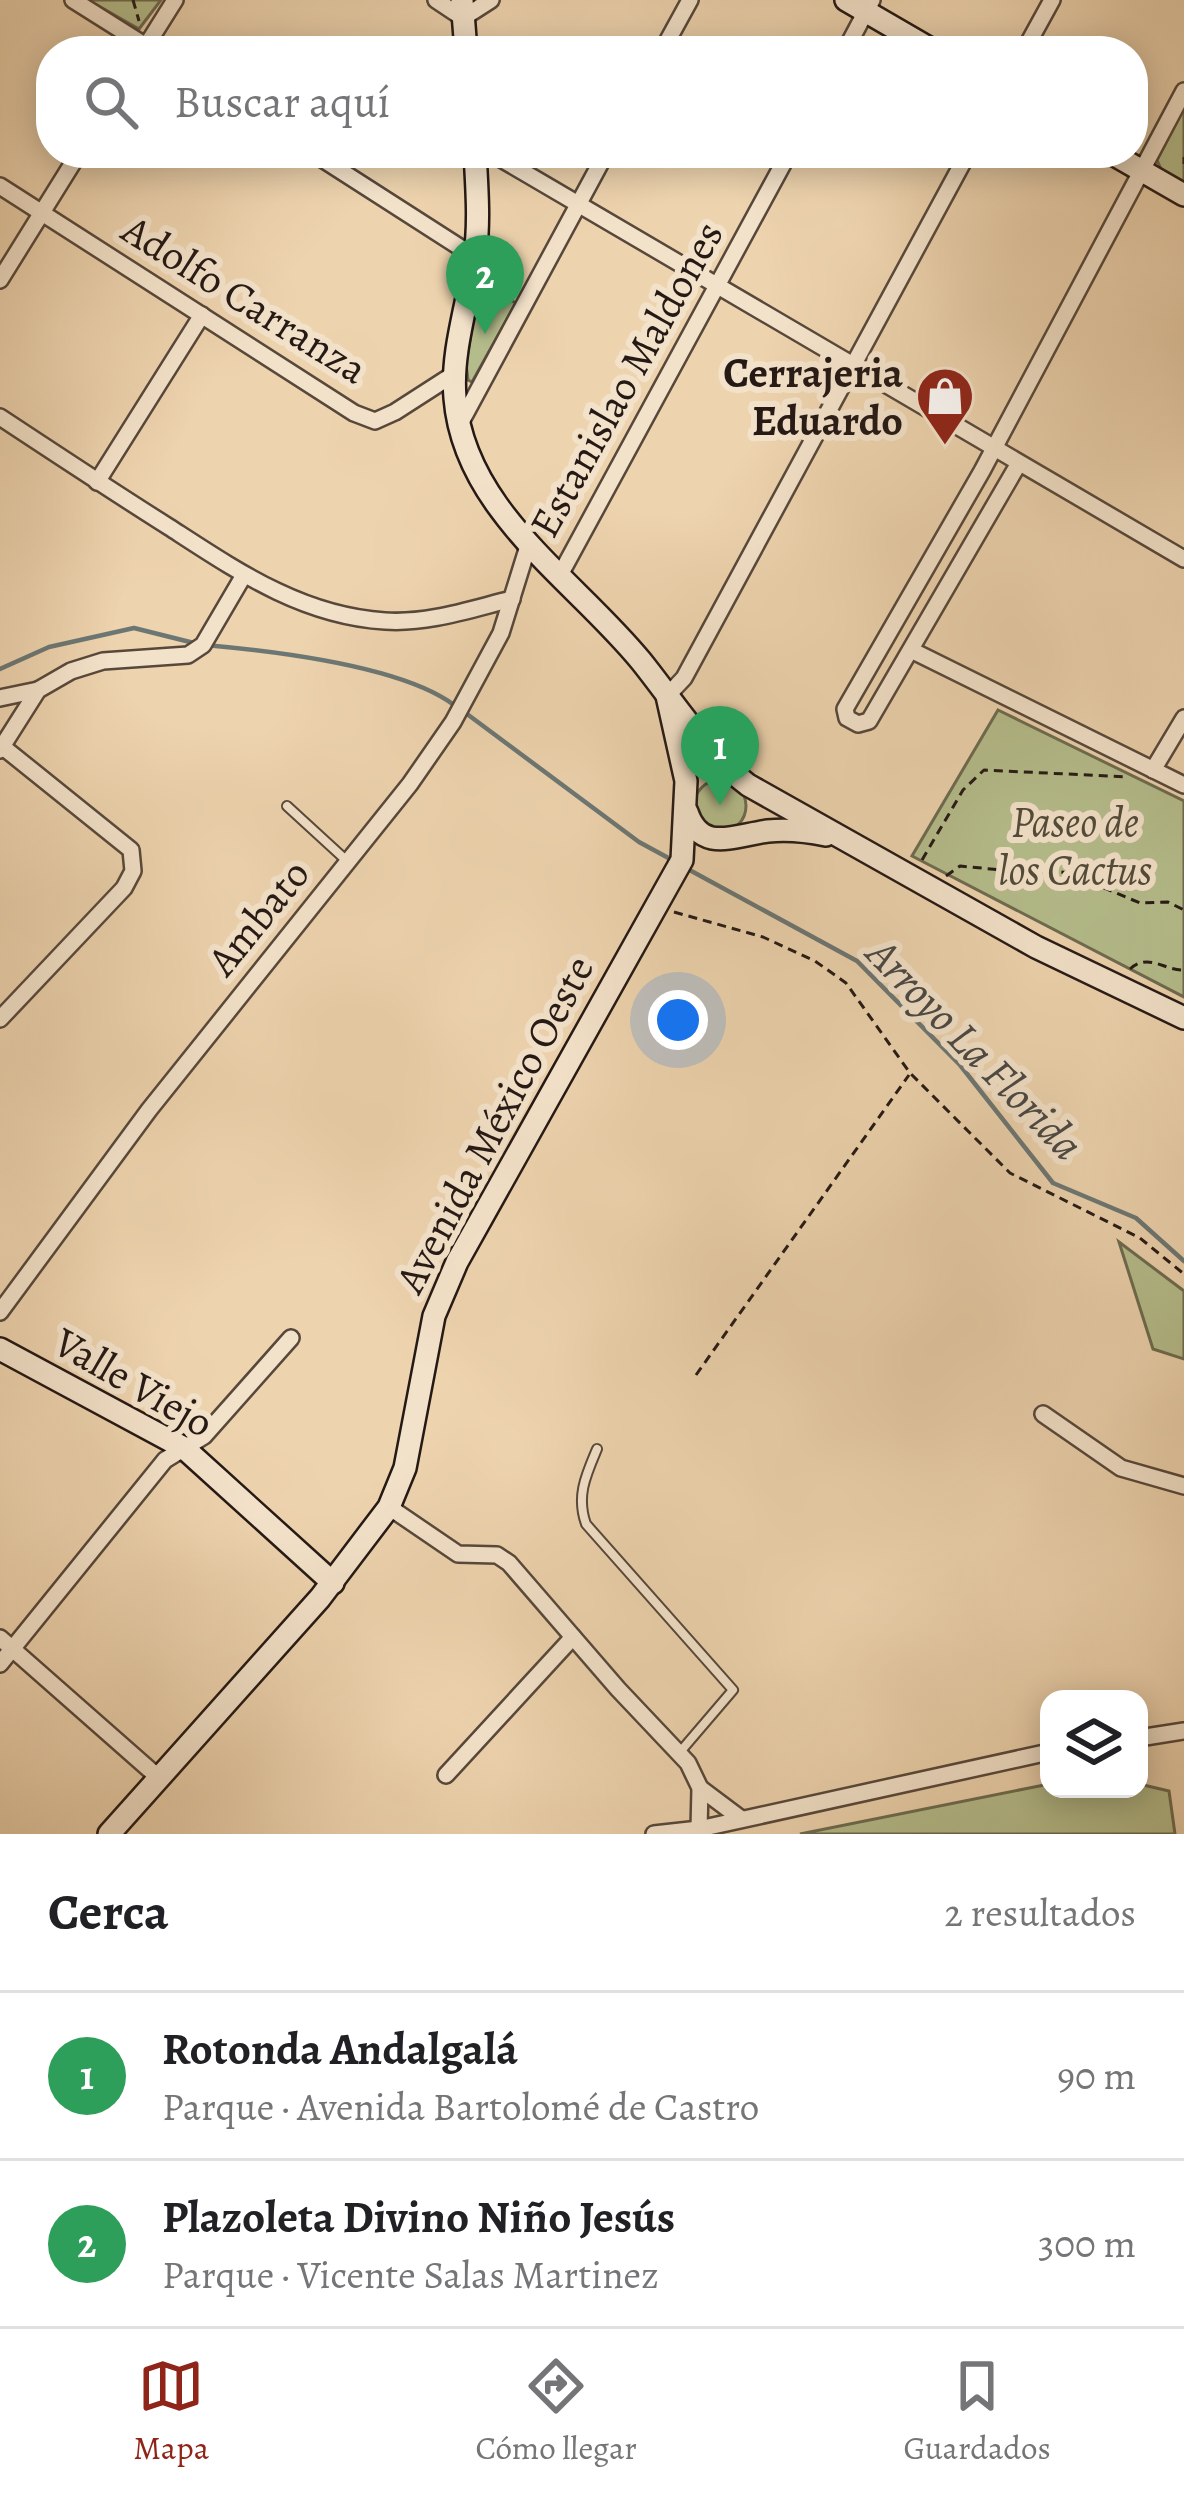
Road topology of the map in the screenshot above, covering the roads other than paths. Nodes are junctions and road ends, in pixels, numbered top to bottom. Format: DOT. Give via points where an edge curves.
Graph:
graph roads {
  1 [pos="73,0"];
  2 [pos="175,0"];
  3 [pos="436,0"];
  4 [pos="491,0"];
  5 [pos="690,0"];
  6 [pos="1052,0"];
  7 [pos="862,4"];
  8 [pos="463,9"];
  9 [pos="128,36"];
  10 [pos="155,36"];
  11 [pos="670,36"];
  12 [pos="850,36"];
  13 [pos="911,36"];
  14 [pos="1032,36"];
  15 [pos="1184,91"];
  16 [pos="1148,156"];
  17 [pos="70,168"];
  18 [pos="337,168"];
  19 [pos="476,168"];
  20 [pos="517,168"];
  21 [pos="598,168"];
  22 [pos="782,168"];
  23 [pos="960,168"];
  24 [pos="1137,168"];
  25 [pos="1140,170"];
  26 [pos="0,186"];
  27 [pos="1184,195"];
  28 [pos="579,203"];
  29 [pos="42,213"];
  30 [pos="475,256"];
  31 [pos="0,280"];
  32 [pos="718,284"];
  33 [pos="202,315"];
  34 [pos="851,363"];
  35 [pos="454,374"];
  36 [pos="0,417"];
  37 [pos="459,425"];
  38 [pos="992,448"];
  39 [pos="1018,463"];
  40 [pos="98,482"];
  41 [pos="529,543"];
  42 [pos="1184,559"];
  43 [pos="244,575"];
  44 [pos="560,575"];
  45 [pos="512,599"];
  46 [pos="911,650"];
  47 [pos="38,690"];
  48 [pos="667,696"];
  49 [pos="0,698"];
  50 [pos="1184,718"];
  51 [pos="1,749"];
  52 [pos="1153,770"];
  53 [pos="741,779"];
  54 [pos="1184,785"];
  55 [pos="687,805"];
  56 [pos="287,806"];
  57 [pos="734,838"];
  58 [pos="844,840"];
  59 [pos="682,860"];
  60 [pos="348,862"];
  61 [pos="1184,1018"];
  62 [pos="0,1019"];
  63 [pos="0,1312"];
  64 [pos="291,1338"];
  65 [pos="0,1349"];
  66 [pos="1043,1414"];
  67 [pos="184,1448"];
  68 [pos="597,1449"];
  69 [pos="1184,1486"];
  70 [pos="389,1507"];
  71 [pos="333,1582"];
  72 [pos="573,1637"];
  73 [pos="7,1644"];
  74 [pos="0,1664"];
  75 [pos="1184,1731"];
  76 [pos="1148,1737"];
  77 [pos="679,1753"];
  78 [pos="1040,1755"];
  79 [pos="446,1775"];
  80 [pos="159,1778"];
  81 [pos="700,1788"];
  82 [pos="740,1818"];
  83 [pos="699,1829"];
  84 [pos="109,1834"];
  85 [pos="654,1834"];
  1 -- 9 [label="street"];
  2 -- 10 [label="street"];
  3 -- 8 [label="street"];
  4 -- 8 [label="street"];
  5 -- 11 [label="street"];
  6 -- 14 [label="street"];
  7 -- 12 [label="street"];
  7 -- 13 [label="main road"];
  15 -- 16 [label="street"];
  17 -- 29 [label="street"];
  18 -- 30 [label="street"];
  19 -- 30 [label="main road"];
  20 -- 28 [label="street"];
  21 -- 28 [label="street"];
  22 -- 32 [label="street, Estanislao Maldones"];
  23 -- 34 [label="street"];
  24 -- 25 [label="main road"];
  25 -- 27 [label="main road"];
  25 -- 38 [label="street"];
  26 -- 29 [label="street, Adolfo Carranza"];
  28 -- 32 [label="street"];
  28 -- 37 [label="street"];
  29 -- 31 [label="street"];
  29 -- 33 [label="street, Adolfo Carranza"];
  30 -- 35 [label="main road"];
  32 -- 34 [label="street"];
  32 -- 44 [label="street, Estanislao Maldones"];
  33 -- 35 [label="street, Adolfo Carranza" via="375,421"];
  33 -- 40 [label="street"];
  34 -- 38 [label="street"];
  34 -- 48 [label="street" via="684,678"];
  35 -- 37 [label="main road"];
  36 -- 40 [label="street"];
  37 -- 41 [label="main road" via="482,482"];
  38 -- 39 [label="street"];
  38 -- 46 [label="street" via="845,709 847,718 869,721"];
  39 -- 42 [label="street"];
  39 -- 46 [label="street"];
  40 -- 43 [label="street"];
  41 -- 44 [label="main road"];
  41 -- 45 [label="street, Ambato"];
  43 -- 45 [label="street" via="299,603 389,622"];
  43 -- 47 [label="street" via="203,645 188,656 104,661"];
  44 -- 48 [label="main road"];
  45 -- 60 [label="street, Ambato" via="469,699"];
  46 -- 52 [label="street"];
  47 -- 49 [label="street"];
  47 -- 51 [label="street"];
  48 -- 53 [label="main road"];
  48 -- 55 [label="main road, Avenida México Oeste"];
  50 -- 52 [label="street"];
  51 -- 62 [label="street" via="131,850 133,871"];
  52 -- 54 [label="street"];
  53 -- 55 [label="main road" via="709,773 694,784"];
  53 -- 57 [label="main road" via="755,812"];
  53 -- 58 [label="main road"];
  55 -- 57 [label="main road" via="702,835"];
  55 -- 59 [label="main road, Avenida México Oeste"];
  56 -- 60 [label="lane"];
  57 -- 58 [label="main road" via="788,830"];
  57 -- 59 [label="main road"];
  58 -- 61 [label="main road"];
  59 -- 70 [label="main road, Avenida México Oeste" via="457,1262 434,1316 405,1468"];
  60 -- 63 [label="street, Ambato" via="148,1110"];
  64 -- 67 [label="street"];
  65 -- 67 [label="main road, Valle Viejo"];
  66 -- 69 [label="street" via="1121,1468"];
  67 -- 71 [label="main road, Valle Viejo"];
  67 -- 73 [label="street" via="165,1460"];
  68 -- 77 [label="lane" via="581,1488 586,1524 733,1690"];
  70 -- 71 [label="main road, Avenida México Oeste"];
  70 -- 72 [label="street" via="458,1554 509,1563"];
  71 -- 80 [label="main road, Avenida México Oeste"];
  72 -- 77 [label="street"];
  72 -- 79 [label="street"];
  73 -- 74 [label="street"];
  73 -- 80 [label="street"];
  75 -- 76 [label="street"];
  77 -- 81 [label="street"];
  78 -- 82 [label="street"];
  80 -- 84 [label="main road, Avenida México Oeste"];
  81 -- 82 [label="street"];
  81 -- 83 [label="street"];
  82 -- 83 [label="street"];
  83 -- 85 [label="street"];
}
